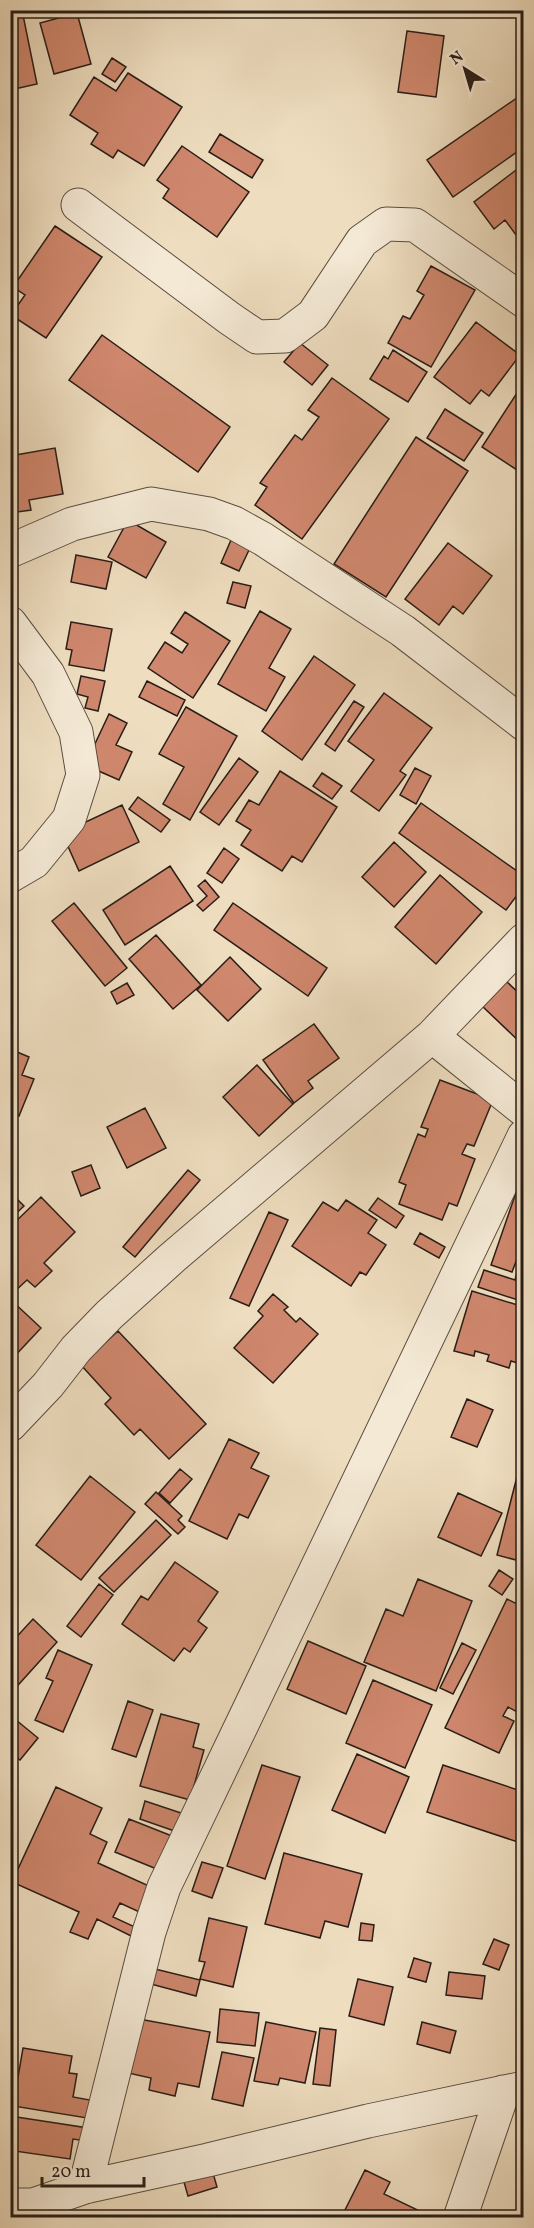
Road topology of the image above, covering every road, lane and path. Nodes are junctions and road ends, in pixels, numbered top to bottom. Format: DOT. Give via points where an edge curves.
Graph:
graph roads {
  1 [pos="78,205"];
  2 [pos="524,301"];
  3 [pos="10,551"];
  4 [pos="10,622"];
  5 [pos="524,724"];
  6 [pos="10,876"];
  7 [pos="524,940"];
  8 [pos="432,1036"];
  9 [pos="524,1110"];
  10 [pos="524,1136"];
  11 [pos="10,1425"];
  12 [pos="513,2090"];
  13 [pos="86,2187"];
  14 [pos="10,2205"];
  15 [pos="460,2217"];
  1 -- 2 [label="street" via="257,337 285,336 313,315 362,241 386,224 415,225"];
  3 -- 5 [label="street" via="72,525 151,504 208,514 263,539 383,618"];
  4 -- 6 [label="street" via="48,674 75,732 83,775 69,819 34,862"];
  7 -- 8 [label="street"];
  8 -- 9 [label="street"];
  8 -- 11 [label="street" via="109,1315"];
  10 -- 13 [label="street" via="164,1887 149,1932"];
  12 -- 13 [label="street"];
  12 -- 15 [label="street"];
  13 -- 14 [label="street" via="33,2205"];
}
